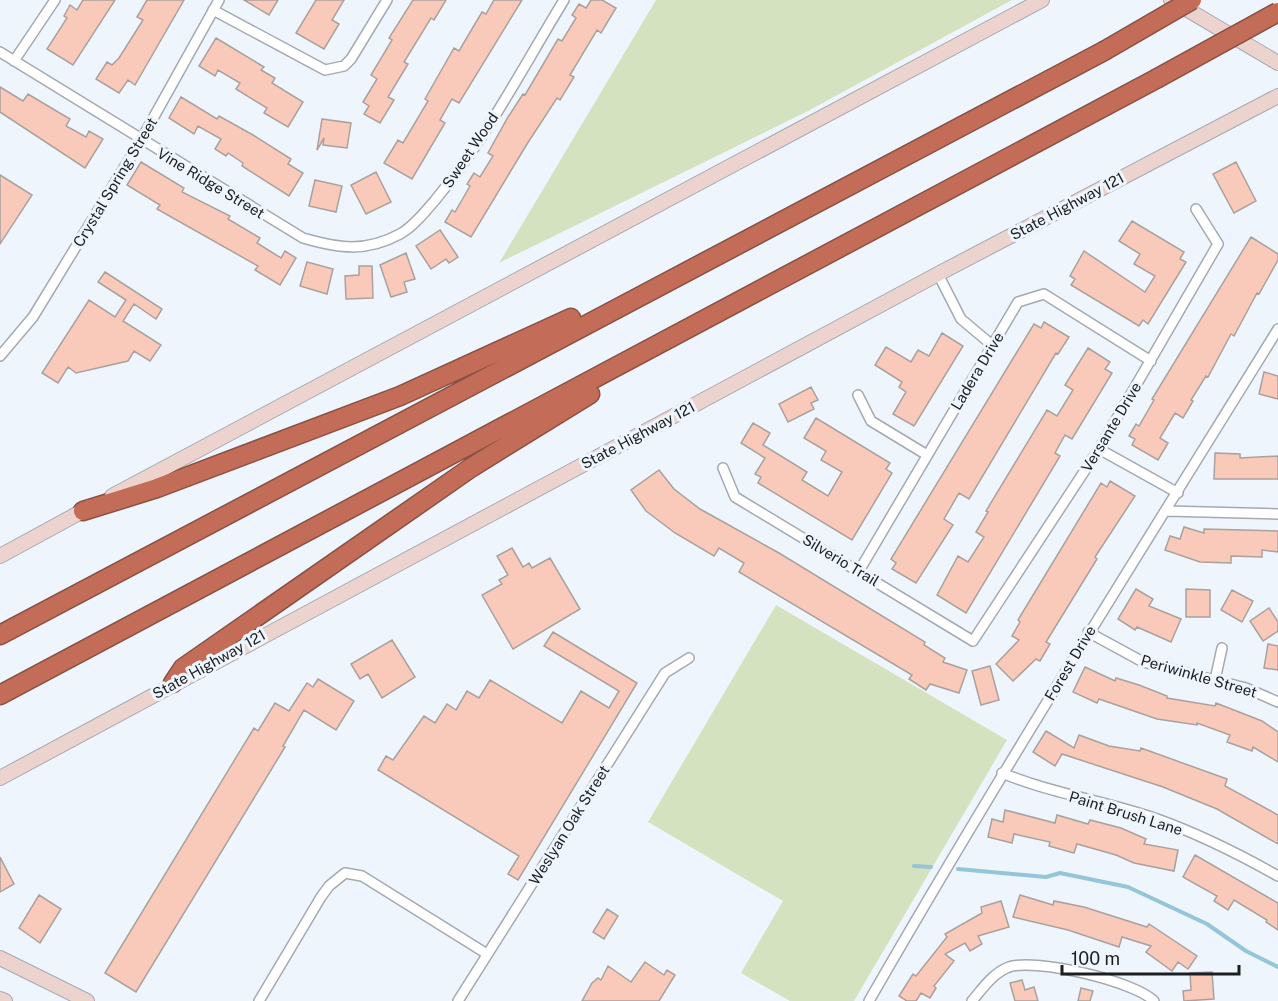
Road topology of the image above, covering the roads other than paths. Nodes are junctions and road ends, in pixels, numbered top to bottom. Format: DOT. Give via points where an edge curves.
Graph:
graph roads {
  1 [pos="55,0"];
  2 [pos="219,0"];
  3 [pos="387,0"];
  4 [pos="564,0"];
  5 [pos="1042,0"];
  6 [pos="1171,0"];
  7 [pos="1192,0"];
  8 [pos="213,10"];
  9 [pos="1278,12"];
  10 [pos="0,52"];
  11 [pos="14,61"];
  12 [pos="1278,63"];
  13 [pos="1278,96"];
  14 [pos="141,140"];
  15 [pos="1196,209"];
  16 [pos="335,247"];
  17 [pos="938,274"];
  18 [pos="630,300"];
  19 [pos="1278,329"];
  20 [pos="992,345"];
  21 [pos="1267,347"];
  22 [pos="1278,352"];
  23 [pos="0,356"];
  24 [pos="639,356"];
  25 [pos="1151,360"];
  26 [pos="858,395"];
  27 [pos="1099,448"];
  28 [pos="927,455"];
  29 [pos="723,468"];
  30 [pos="1178,493"];
  31 [pos="83,511"];
  32 [pos="1167,511"];
  33 [pos="1278,514"];
  34 [pos="0,556"];
  35 [pos="859,571"];
  36 [pos="1088,632"];
  37 [pos="0,635"];
  38 [pos="973,641"];
  39 [pos="1222,648"];
  40 [pos="689,658"];
  41 [pos="1215,681"];
  42 [pos="173,683"];
  43 [pos="0,695"];
  44 [pos="1278,702"];
  45 [pos="1002,773"];
  46 [pos="0,778"];
  47 [pos="1278,876"];
  48 [pos="488,954"];
  49 [pos="0,958"];
  50 [pos="59,986"];
  51 [pos="0,999"];
  52 [pos="5,1001"];
  53 [pos="57,1001"];
  54 [pos="87,1001"];
  55 [pos="259,1001"];
  56 [pos="458,1001"];
  57 [pos="869,1001"];
  58 [pos="972,1001"];
  59 [pos="1154,1001"];
  1 -- 11 [label="street"];
  2 -- 8 [label="street, Crystal Spring Street"];
  3 -- 8 [label="street" via="351,59 344,66 325,70"];
  4 -- 16 [label="street, Sweet Wood" via="451,181 426,211 401,234 374,244"];
  5 -- 31 [label="main road"];
  6 -- 12 [label="main road"];
  7 -- 18 [label="highway, bridge" via="1104,51"];
  8 -- 14 [label="street, Crystal Spring Street"];
  9 -- 24 [label="highway, bridge"];
  10 -- 11 [label="street, Vine Ridge Street"];
  11 -- 14 [label="street, Vine Ridge Street"];
  13 -- 17 [label="main road, State Highway 121"];
  14 -- 16 [label="street, Vine Ridge Street" via="303,238"];
  14 -- 23 [label="street, Crystal Spring Street" via="33,317"];
  15 -- 25 [label="street, Versante Drive" via="1218,244"];
  17 -- 20 [label="street" via="961,319"];
  17 -- 42 [label="main road, State Highway 121"];
  18 -- 31 [label="highway" via="586,312 400,396 157,488"];
  18 -- 37 [label="highway"];
  19 -- 21 [label="street, Forest Drive"];
  20 -- 25 [label="street, Ladera Drive" via="1018,302 1044,294"];
  20 -- 28 [label="street, Ladera Drive"];
  21 -- 22 [label="street"];
  21 -- 30 [label="street, Forest Drive"];
  24 -- 42 [label="highway" via="603,385 472,467 183,668"];
  24 -- 43 [label="highway"];
  25 -- 27 [label="street, Versante Drive"];
  26 -- 28 [label="street" via="871,422"];
  27 -- 30 [label="street"];
  27 -- 38 [label="street, Versante Drive"];
  28 -- 35 [label="street, Ladera Drive"];
  29 -- 35 [label="street, Silverio Trail" via="735,497"];
  30 -- 32 [label="street, Forest Drive"];
  31 -- 34 [label="main road"];
  32 -- 33 [label="street"];
  32 -- 36 [label="street, Forest Drive"];
  35 -- 38 [label="street, Silverio Trail"];
  36 -- 41 [label="street, Periwinkle Street" via="1143,662"];
  36 -- 45 [label="street, Forest Drive"];
  39 -- 41 [label="street"];
  40 -- 48 [label="street, Weslyan Oak Street" via="665,673"];
  41 -- 44 [label="street, Periwinkle Street" via="1246,688"];
  42 -- 46 [label="main road, State Highway 121"];
  45 -- 47 [label="street, Paint Brush Lane" via="1039,788 1156,819 1207,839"];
  45 -- 57 [label="street, Forest Drive"];
  48 -- 55 [label="street" via="362,876 345,873 328,886"];
  48 -- 56 [label="street, Weslyan Oak Street"];
  49 -- 50 [label="main road"];
  50 -- 53 [label="main road"];
  50 -- 54 [label="main road"];
  51 -- 52 [label="main road"];
  58 -- 59 [label="street" via="992,977 1009,967 1026,964 1120,982"];
}
